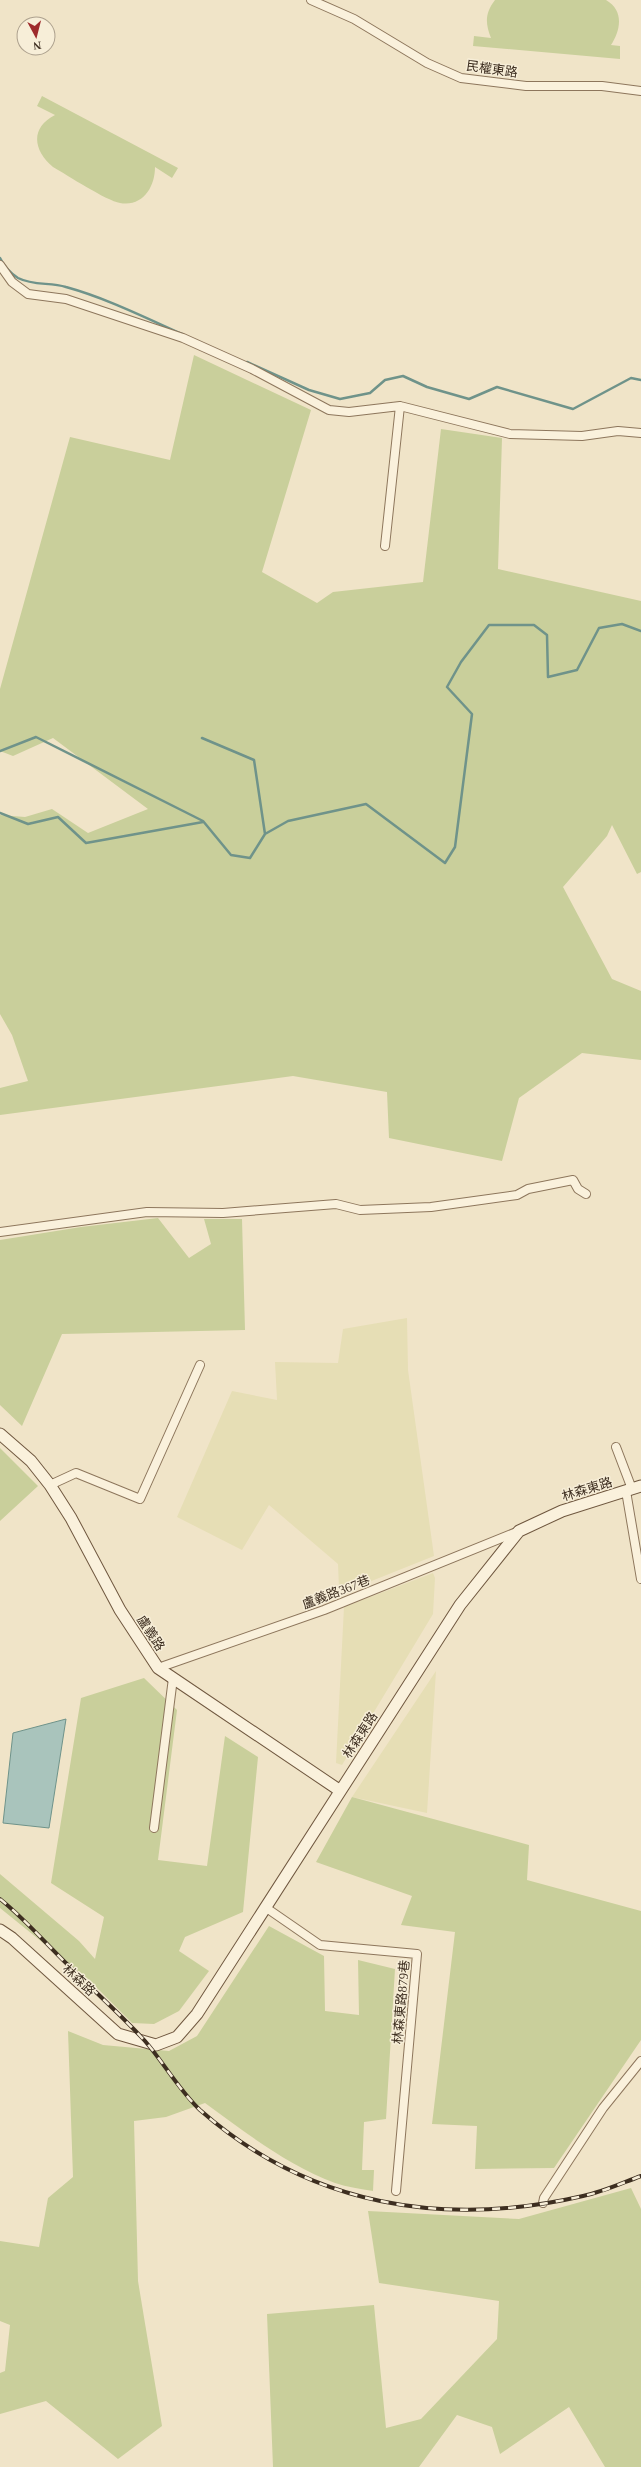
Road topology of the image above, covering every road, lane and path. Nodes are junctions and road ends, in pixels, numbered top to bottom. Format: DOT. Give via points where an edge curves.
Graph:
graph roads {
  1 [pos="311,0"];
  2 [pos="641,90"];
  3 [pos="0,265"];
  4 [pos="400,406"];
  5 [pos="641,433"];
  6 [pos="384,546"];
  7 [pos="586,1194"];
  8 [pos="0,1232"];
  9 [pos="200,1366"];
  10 [pos="0,1434"];
  11 [pos="616,1446"];
  12 [pos="50,1485"];
  13 [pos="633,1489"];
  14 [pos="520,1530"];
  15 [pos="641,1579"];
  16 [pos="158,1668"];
  17 [pos="173,1678"];
  18 [pos="339,1790"];
  19 [pos="154,1828"];
  20 [pos="265,1907"];
  21 [pos="0,1930"];
  22 [pos="144,2041"];
  23 [pos="641,2061"];
  24 [pos="396,2191"];
  25 [pos="543,2203"];
  1 -- 2 [label="street, 民權東路" via="354,19 427,63 461,78 526,86 602,86"];
  3 -- 4 [label="street" via="12,282 28,294 66,299 183,338 252,369 329,410 349,412"];
  4 -- 5 [label="street" via="510,434 582,436 618,431"];
  4 -- 6 [label="street"];
  7 -- 8 [label="street" via="578,1189 574,1180 528,1188 517,1195 431,1207 360,1210 336,1204 223,1213 147,1212"];
  9 -- 12 [label="street" via="140,1499 76,1473"];
  10 -- 12 [label="main road, 盧義路" via="31,1461"];
  11 -- 13 [label="street"];
  12 -- 16 [label="main road, 盧義路" via="71,1518 120,1610"];
  13 -- 14 [label="main road, 林森東路" via="562,1511"];
  13 -- 15 [label="street"];
  14 -- 16 [label="street, 盧義路367巷" via="324,1610"];
  14 -- 18 [label="main road, 林森東路" via="460,1605"];
  16 -- 17 [label="main road, 盧義路"];
  17 -- 18 [label="main road, 盧義路"];
  17 -- 19 [label="street"];
  18 -- 20 [label="main road, 林森東路"];
  20 -- 22 [label="main road, 林森東路" via="197,2014 177,2037 156,2045"];
  20 -- 24 [label="street, 林森東路879巷" via="320,1945 417,1954"];
  21 -- 22 [label="main road, 林森路" via="118,2034"];
  23 -- 25 [label="street" via="603,2108"];
}
